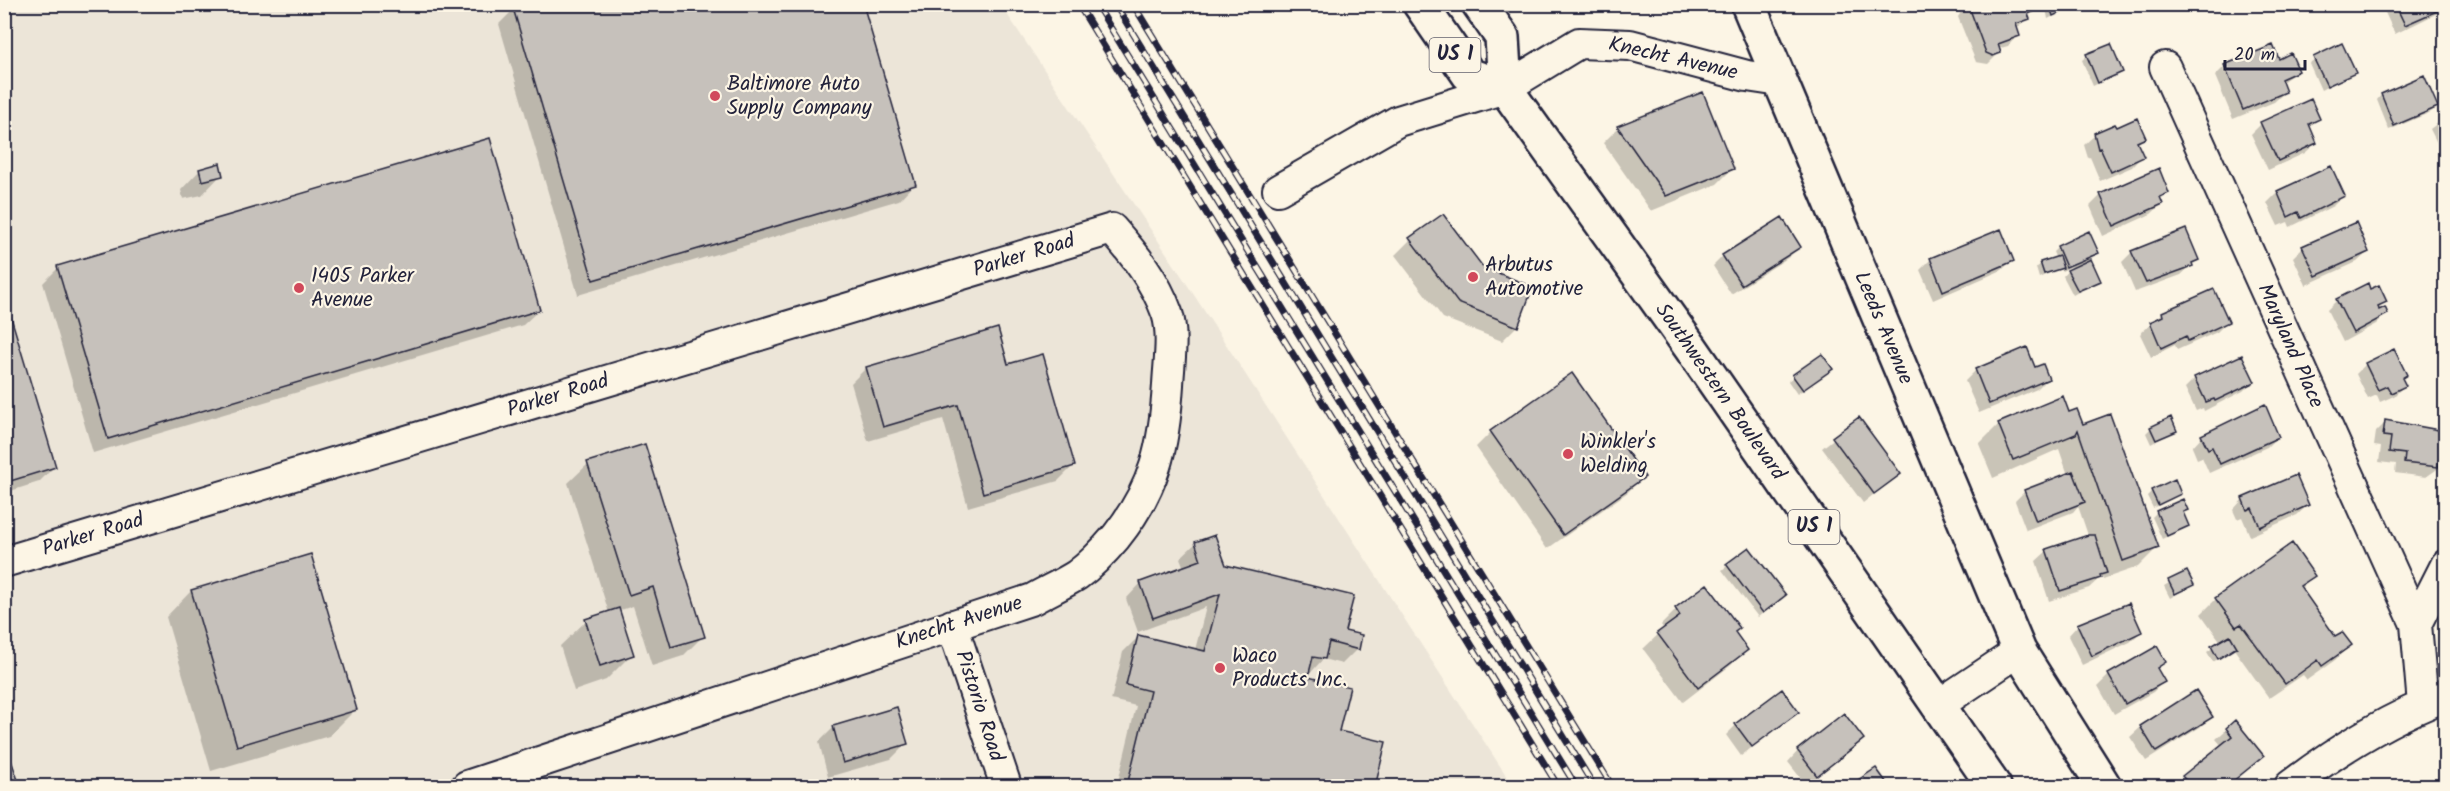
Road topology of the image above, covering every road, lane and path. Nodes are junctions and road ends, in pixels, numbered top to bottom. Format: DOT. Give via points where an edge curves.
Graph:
graph roads {
  1 [pos="1420,4"];
  2 [pos="1479,4"];
  3 [pos="1748,4"];
  4 [pos="2165,67"];
  5 [pos="1780,81"];
  6 [pos="1505,88"];
  7 [pos="1278,190"];
  8 [pos="1112,230"];
  9 [pos="4,562"];
  10 [pos="2445,565"];
  11 [pos="952,624"];
  12 [pos="2415,624"];
  13 [pos="2019,651"];
  14 [pos="2434,701"];
  15 [pos="1937,706"];
  16 [pos="467,786"];
  17 [pos="1006,786"];
  18 [pos="1994,786"];
  19 [pos="2104,786"];
  20 [pos="2290,786"];
  1 -- 6 [label="main road, US 1" via="1469,75"];
  2 -- 6 [label="main road, US 1" via="1502,37"];
  3 -- 5 [label="main road, Leeds Avenue"];
  4 -- 12 [label="street, Maryland Place"];
  5 -- 6 [label="street, Knecht Avenue" via="1737,74 1630,45 1601,42 1579,43"];
  5 -- 13 [label="main road, Leeds Avenue"];
  6 -- 7 [label="street, Knecht Avenue" via="1398,121"];
  6 -- 15 [label="main road, Southwestern Boulevard / US 1" via="1691,348"];
  8 -- 9 [label="street, Parker Road"];
  8 -- 11 [label="street, Knecht Avenue" via="1157,289 1168,316 1165,433 1155,472 1136,512 1108,547 1078,574 1033,598"];
  10 -- 12 [label="street"];
  11 -- 16 [label="street, Knecht Avenue"];
  11 -- 17 [label="street, Pistorio Road"];
  12 -- 14 [label="street"];
  13 -- 15 [label="street"];
  13 -- 19 [label="main road, Leeds Avenue"];
  14 -- 20 [label="street" via="2347,744"];
  15 -- 18 [label="main road, Southwestern Boulevard / US 1"];
}
